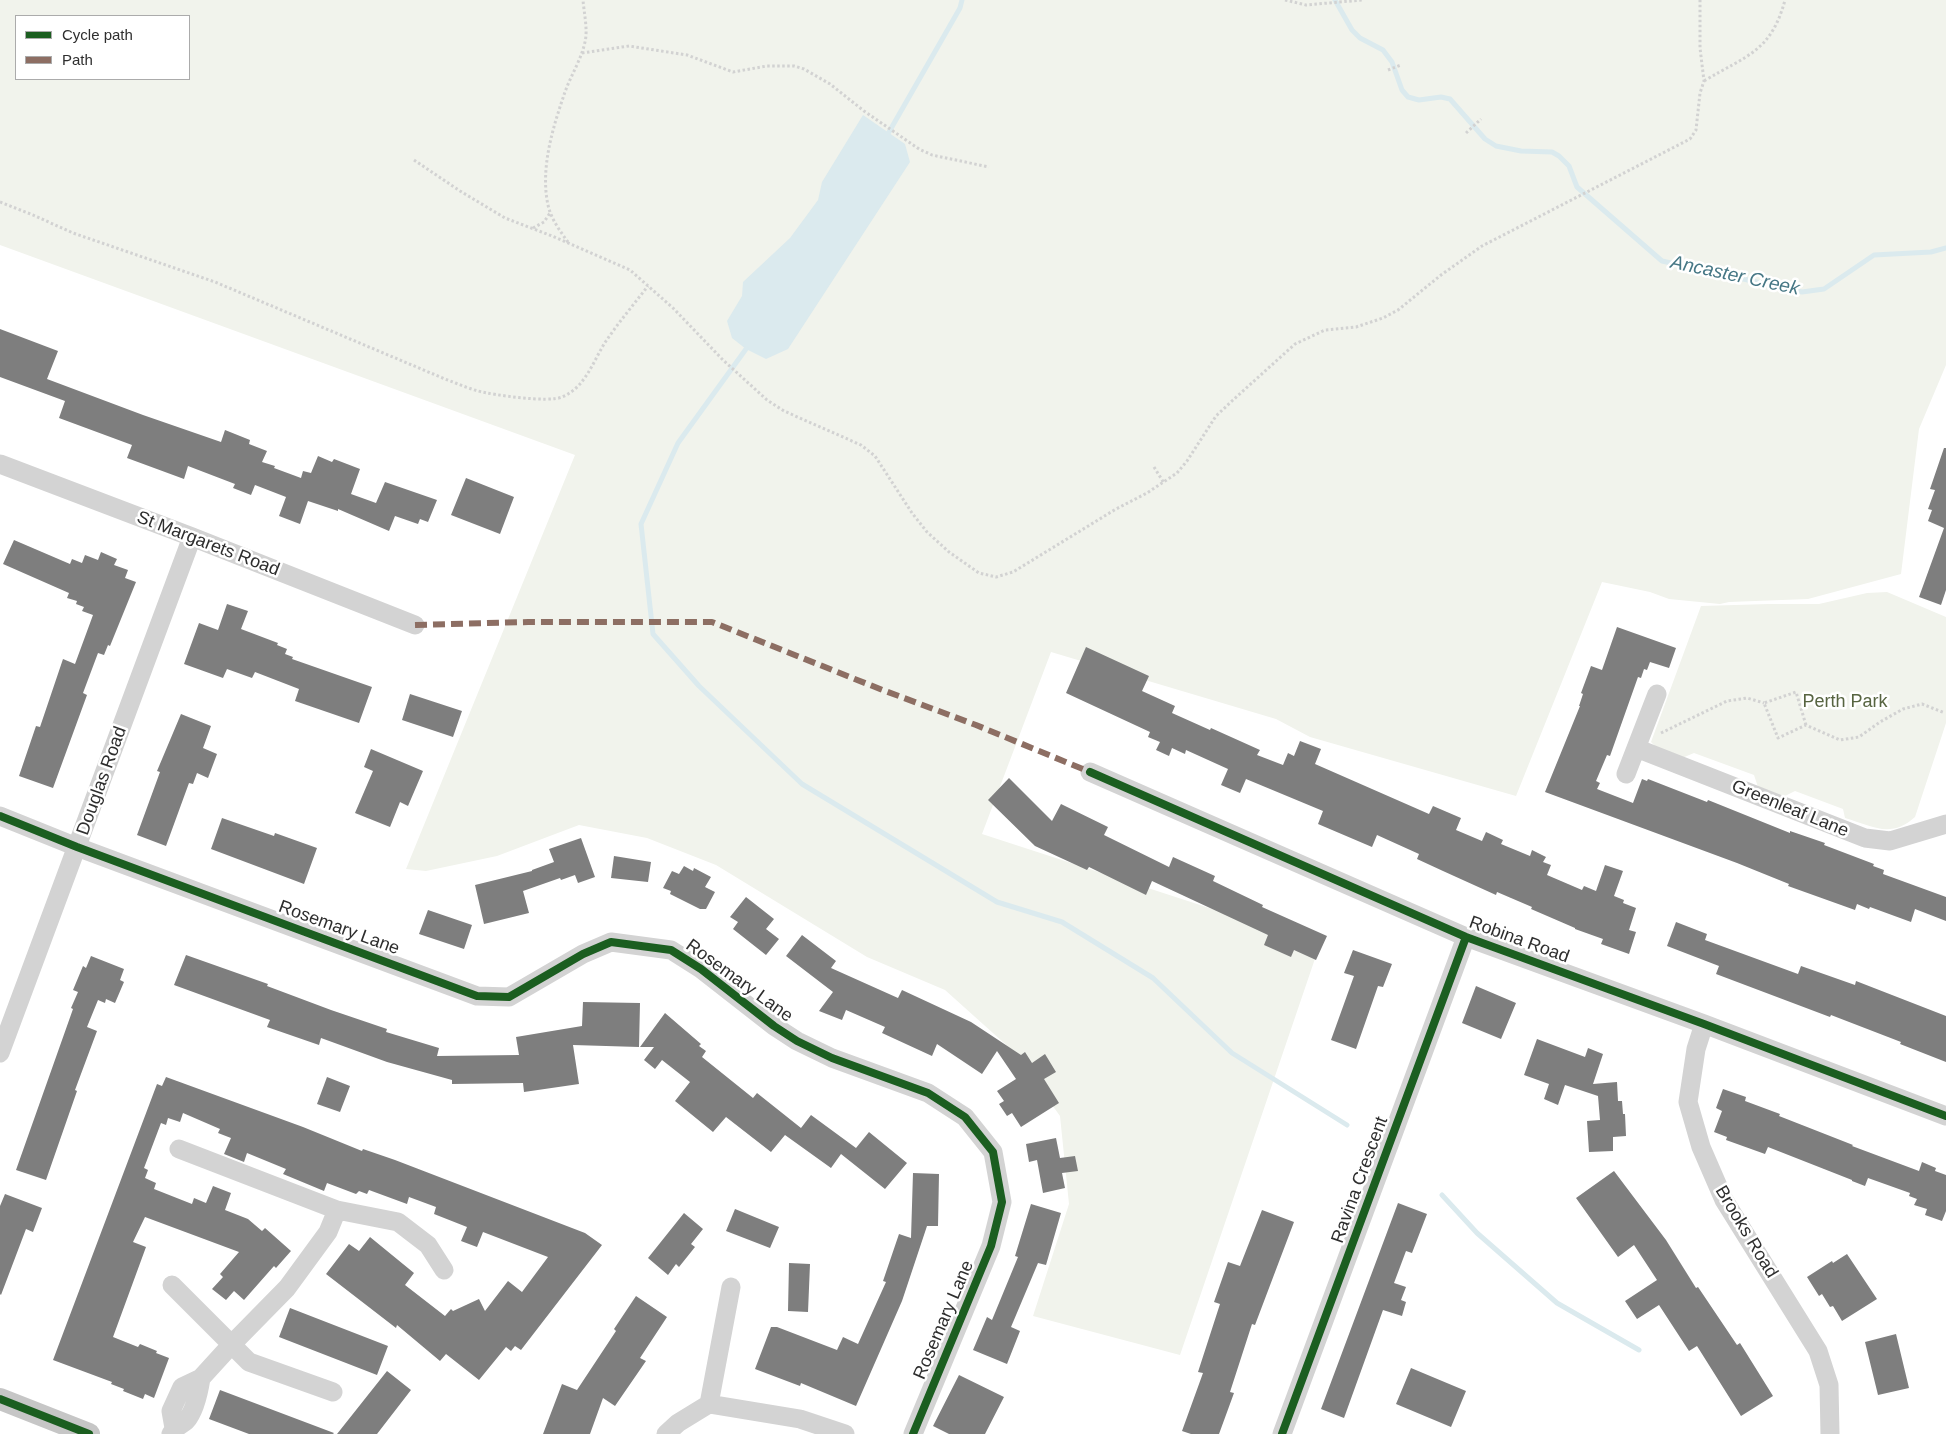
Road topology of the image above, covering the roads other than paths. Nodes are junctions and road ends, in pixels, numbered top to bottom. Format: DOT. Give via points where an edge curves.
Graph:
graph roads {
  1 [pos="0,464"];
  2 [pos="192,537"];
  3 [pos="415,625"];
  4 [pos="1657,694"];
  5 [pos="1636,748"];
  6 [pos="1090,772"];
  7 [pos="1626,774"];
  8 [pos="0,816"];
  9 [pos="1946,824"];
  10 [pos="77,847"];
  11 [pos="1466,937"];
  12 [pos="1704,1024"];
  13 [pos="0,1053"];
  14 [pos="1946,1116"];
  15 [pos="179,1149"];
  16 [pos="337,1210"];
  17 [pos="444,1270"];
  18 [pos="172,1285"];
  19 [pos="731,1287"];
  20 [pos="232,1344"];
  21 [pos="333,1392"];
  22 [pos="0,1399"];
  23 [pos="709,1404"];
  24 [pos="172,1431"];
  25 [pos="89,1434"];
  26 [pos="666,1434"];
  27 [pos="845,1434"];
  28 [pos="913,1434"];
  29 [pos="1282,1434"];
  30 [pos="1830,1434"];
  1 -- 2 [label="street, St Margarets Road"];
  2 -- 3 [label="street, St Margarets Road"];
  2 -- 10 [label="street, Douglas Road"];
  4 -- 5 [label="street"];
  5 -- 7 [label="street"];
  5 -- 9 [label="street, Greenleaf Lane" via="1865,838 1890,841"];
  6 -- 11 [label="street, Robina Road"];
  8 -- 10 [label="street, Rosemary Lane"];
  10 -- 13 [label="street, Douglas Road"];
  10 -- 28 [label="street, Rosemary Lane" via="477,996 509,997 583,954 611,942 672,950 797,1041 832,1058 928,1092 965,1117 993,1152 1002,1202 991,1246"];
  11 -- 12 [label="street, Robina Road"];
  11 -- 29 [label="street, Ravina Crescent"];
  12 -- 14 [label="street, Robina Road"];
  12 -- 30 [label="street, Brooks Road" via="1696,1050 1688,1102 1701,1147 1724,1200 1818,1351 1830,1385"];
  15 -- 16 [label="street"];
  16 -- 17 [label="street" via="398,1222 428,1245"];
  16 -- 20 [label="street" via="328,1232 287,1288"];
  18 -- 20 [label="street"];
  19 -- 23 [label="street"];
  20 -- 21 [label="street" via="249,1362"];
  20 -- 24 [label="street" via="201,1378 199,1396 187,1420"];
  22 -- 25 [label="main road"];
  23 -- 26 [label="street"];
  23 -- 27 [label="street" via="800,1419"];
}
